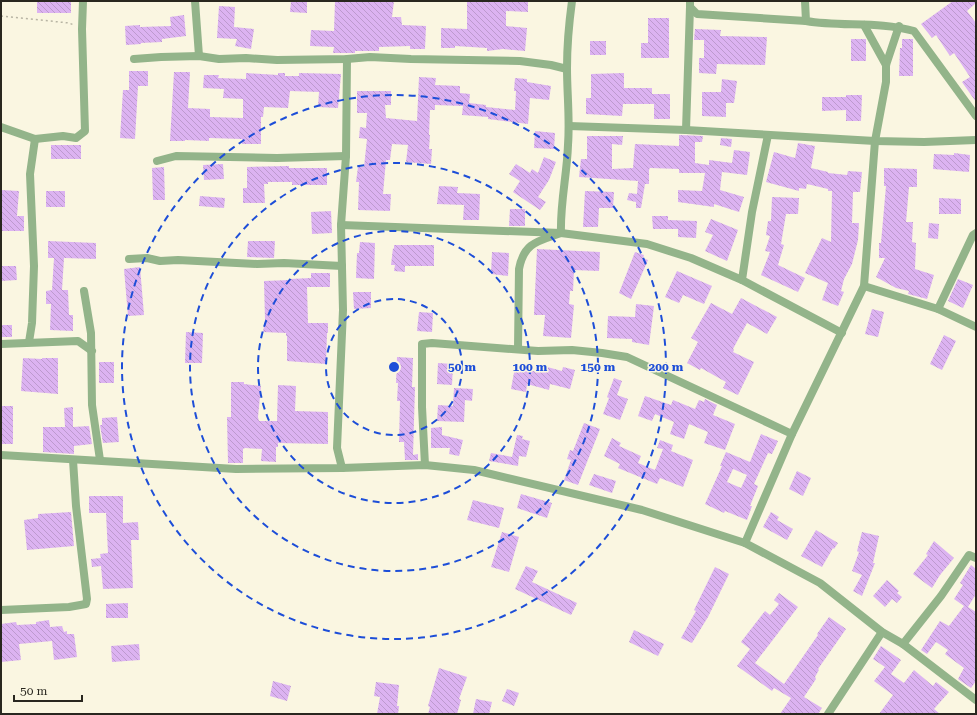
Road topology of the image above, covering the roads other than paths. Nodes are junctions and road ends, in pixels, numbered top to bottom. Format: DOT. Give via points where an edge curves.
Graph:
graph roads {
  1 [pos="83,1"];
  2 [pos="195,1"];
  3 [pos="572,1"];
  4 [pos="805,1"];
  5 [pos="690,4"];
  6 [pos="806,21"];
  7 [pos="864,25"];
  8 [pos="899,26"];
  9 [pos="199,56"];
  10 [pos="134,59"];
  11 [pos="347,60"];
  12 [pos="886,66"];
  13 [pos="567,69"];
  14 [pos="976,116"];
  15 [pos="569,126"];
  16 [pos="1,127"];
  17 [pos="686,130"];
  18 [pos="768,135"];
  19 [pos="35,139"];
  20 [pos="976,140"];
  21 [pos="875,141"];
  22 [pos="346,156"];
  23 [pos="156,161"];
  24 [pos="341,226"];
  25 [pos="976,233"];
  26 [pos="561,234"];
  27 [pos="129,259"];
  28 [pos="342,266"];
  29 [pos="742,280"];
  30 [pos="864,286"];
  31 [pos="84,291"];
  32 [pos="938,309"];
  33 [pos="976,327"];
  34 [pos="842,333"];
  35 [pos="29,342"];
  36 [pos="1,344"];
  37 [pos="518,348"];
  38 [pos="92,351"];
  39 [pos="792,434"];
  40 [pos="1,456"];
  41 [pos="73,460"];
  42 [pos="100,460"];
  43 [pos="425,465"];
  44 [pos="342,468"];
  45 [pos="745,543"];
  46 [pos="976,558"];
  47 [pos="1,610"];
  48 [pos="882,632"];
  49 [pos="903,644"];
  50 [pos="976,700"];
  51 [pos="828,714"];
  1 -- 19 [label="street" via="85,131 76,138 63,136"];
  2 -- 9 [label="street"];
  3 -- 13 [label="street"];
  4 -- 6 [label="street"];
  5 -- 6 [label="street" via="697,14 702,15"];
  5 -- 17 [label="street"];
  6 -- 7 [label="street"];
  7 -- 8 [label="street"];
  7 -- 12 [label="street"];
  8 -- 12 [label="street"];
  8 -- 14 [label="street" via="914,31"];
  9 -- 10 [label="street"];
  9 -- 11 [label="street" via="219,59"];
  11 -- 13 [label="street" via="370,57 520,61"];
  11 -- 22 [label="street"];
  12 -- 21 [label="street" via="886,82"];
  13 -- 15 [label="street"];
  15 -- 17 [label="street"];
  15 -- 26 [label="street" via="560,215"];
  16 -- 19 [label="street"];
  17 -- 18 [label="street"];
  18 -- 21 [label="street"];
  18 -- 29 [label="street" via="752,212"];
  19 -- 35 [label="street" via="30,174 34,266"];
  20 -- 21 [label="street"];
  21 -- 30 [label="street"];
  22 -- 23 [label="street" via="176,156"];
  22 -- 24 [label="street"];
  24 -- 26 [label="street"];
  24 -- 28 [label="street"];
  25 -- 32 [label="street" via="973,234"];
  26 -- 29 [label="street" via="647,244 691,258"];
  26 -- 37 [label="street" via="539,241 528,248 521,257"];
  27 -- 28 [label="street"];
  28 -- 44 [label="street" via="343,310 337,448"];
  29 -- 34 [label="street"];
  30 -- 32 [label="street"];
  30 -- 34 [label="street"];
  31 -- 38 [label="street"];
  32 -- 33 [label="street"];
  34 -- 39 [label="street"];
  35 -- 36 [label="street"];
  35 -- 38 [label="street" via="78,341"];
  37 -- 39 [label="street" via="538,351 572,350 627,358"];
  37 -- 43 [label="street" via="422,344"];
  38 -- 42 [label="street" via="92,405"];
  39 -- 45 [label="street"];
  40 -- 41 [label="street"];
  41 -- 42 [label="street"];
  41 -- 47 [label="street" via="86,604"];
  42 -- 44 [label="street" via="236,468"];
  43 -- 44 [label="street"];
  43 -- 45 [label="street" via="474,470 521,480 642,510"];
  45 -- 48 [label="street" via="820,583"];
  46 -- 49 [label="street" via="969,555"];
  48 -- 49 [label="street"];
  48 -- 51 [label="street"];
  49 -- 50 [label="street"];
}
